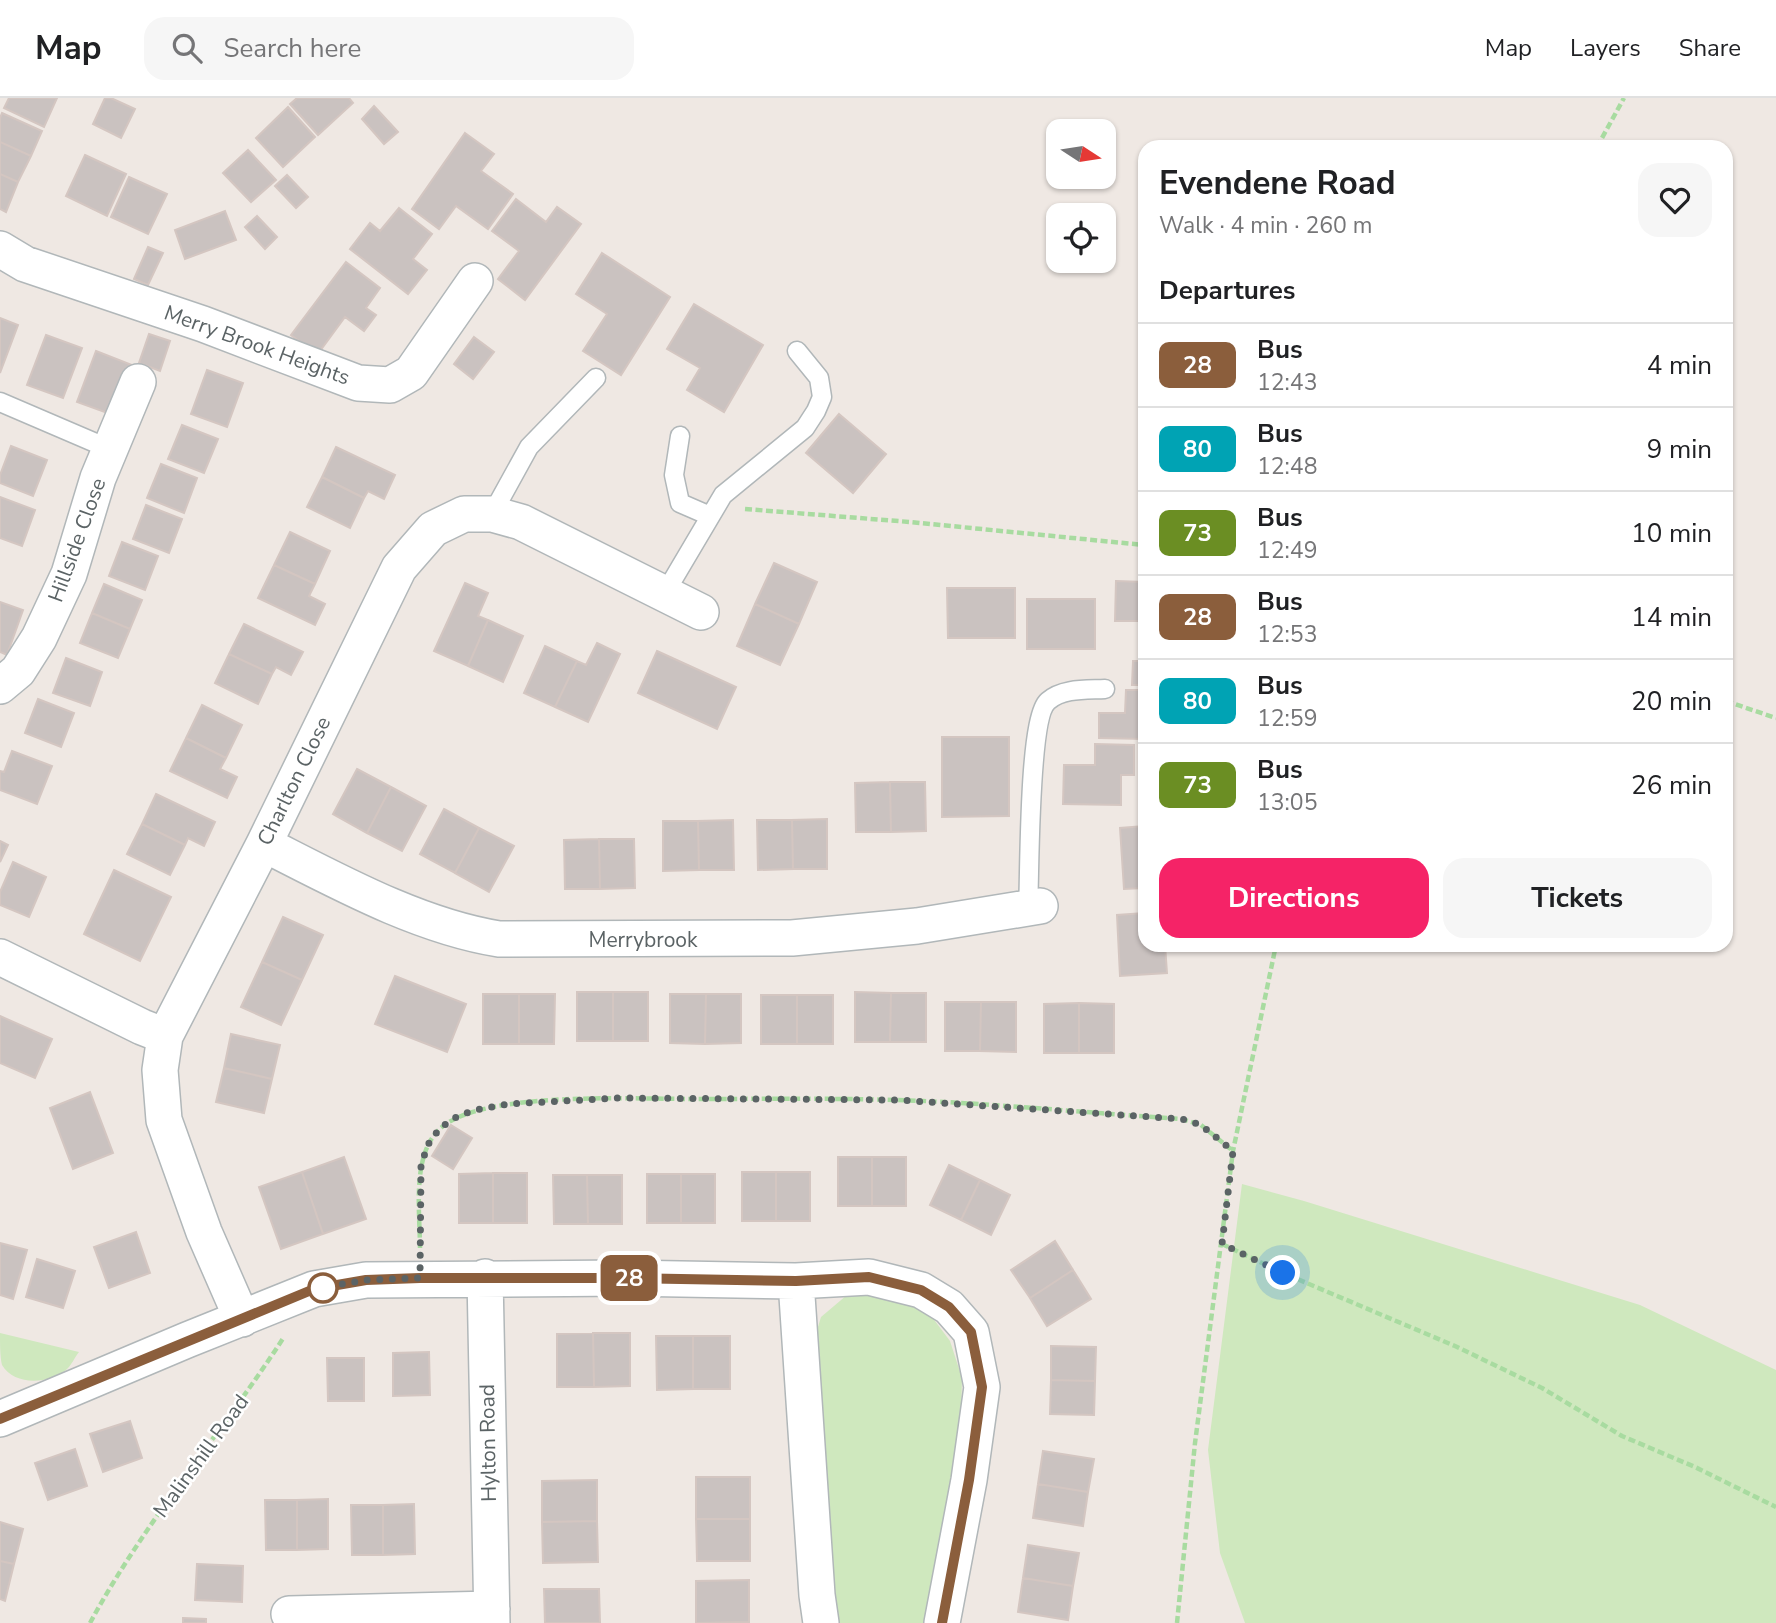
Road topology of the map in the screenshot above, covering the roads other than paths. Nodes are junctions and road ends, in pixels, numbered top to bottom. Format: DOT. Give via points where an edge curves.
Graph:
graph roads {
  1 [pos="0,249"];
  2 [pos="475,281"];
  3 [pos="797,351"];
  4 [pos="596,378"];
  5 [pos="138,382"];
  6 [pos="0,402"];
  7 [pos="680,436"];
  8 [pos="112,450"];
  9 [pos="492,514"];
  10 [pos="710,516"];
  11 [pos="665,593"];
  12 [pos="701,612"];
  13 [pos="0,686"];
  14 [pos="1105,689"];
  15 [pos="264,844"];
  16 [pos="1034,907"];
  17 [pos="0,957"];
  18 [pos="165,1036"];
  19 [pos="485,1278"];
  20 [pos="796,1281"];
  21 [pos="242,1319"];
  22 [pos="4,1408"];
  23 [pos="289,1614"];
  24 [pos="492,1616"];
  25 [pos="821,1623"];
  26 [pos="942,1623"];
  1 -- 2 [label="street, Merry Brook Heights" via="25,264 359,383 390,385 411,373"];
  3 -- 10 [label="lane" via="819,378 822,397 816,411 805,428 723,495"];
  4 -- 9 [label="lane" via="529,447"];
  5 -- 8 [label="street, Hillside Close"];
  6 -- 8 [label="lane"];
  7 -- 10 [label="lane" via="674,475 680,503"];
  8 -- 13 [label="street, Hillside Close" via="69,573 39,638 18,671"];
  9 -- 11 [label="street, Charlton Close" via="521,522"];
  9 -- 15 [label="street, Charlton Close" via="464,514 433,529 399,568"];
  10 -- 11 [label="lane"];
  11 -- 12 [label="street, Charlton Close"];
  14 -- 16 [label="lane" via="1066,692 1046,702 1041,715 1034,747"];
  15 -- 16 [label="street, Merrybrook" via="383,903 477,936 499,939 792,938 917,926"];
  15 -- 18 [label="street, Charlton Close"];
  17 -- 18 [label="street"];
  18 -- 21 [label="street, Charlton Close" via="160,1070 164,1119 204,1232"];
  19 -- 20 [label="street"];
  19 -- 21 [label="street" via="366,1280 314,1289"];
  19 -- 24 [label="street, Hylton Road"];
  20 -- 25 [label="street"];
  20 -- 26 [label="street" via="869,1277 921,1290 949,1307 971,1332 982,1387"];
  21 -- 22 [label="street"];
  23 -- 24 [label="street, Hylton Road"];
}
